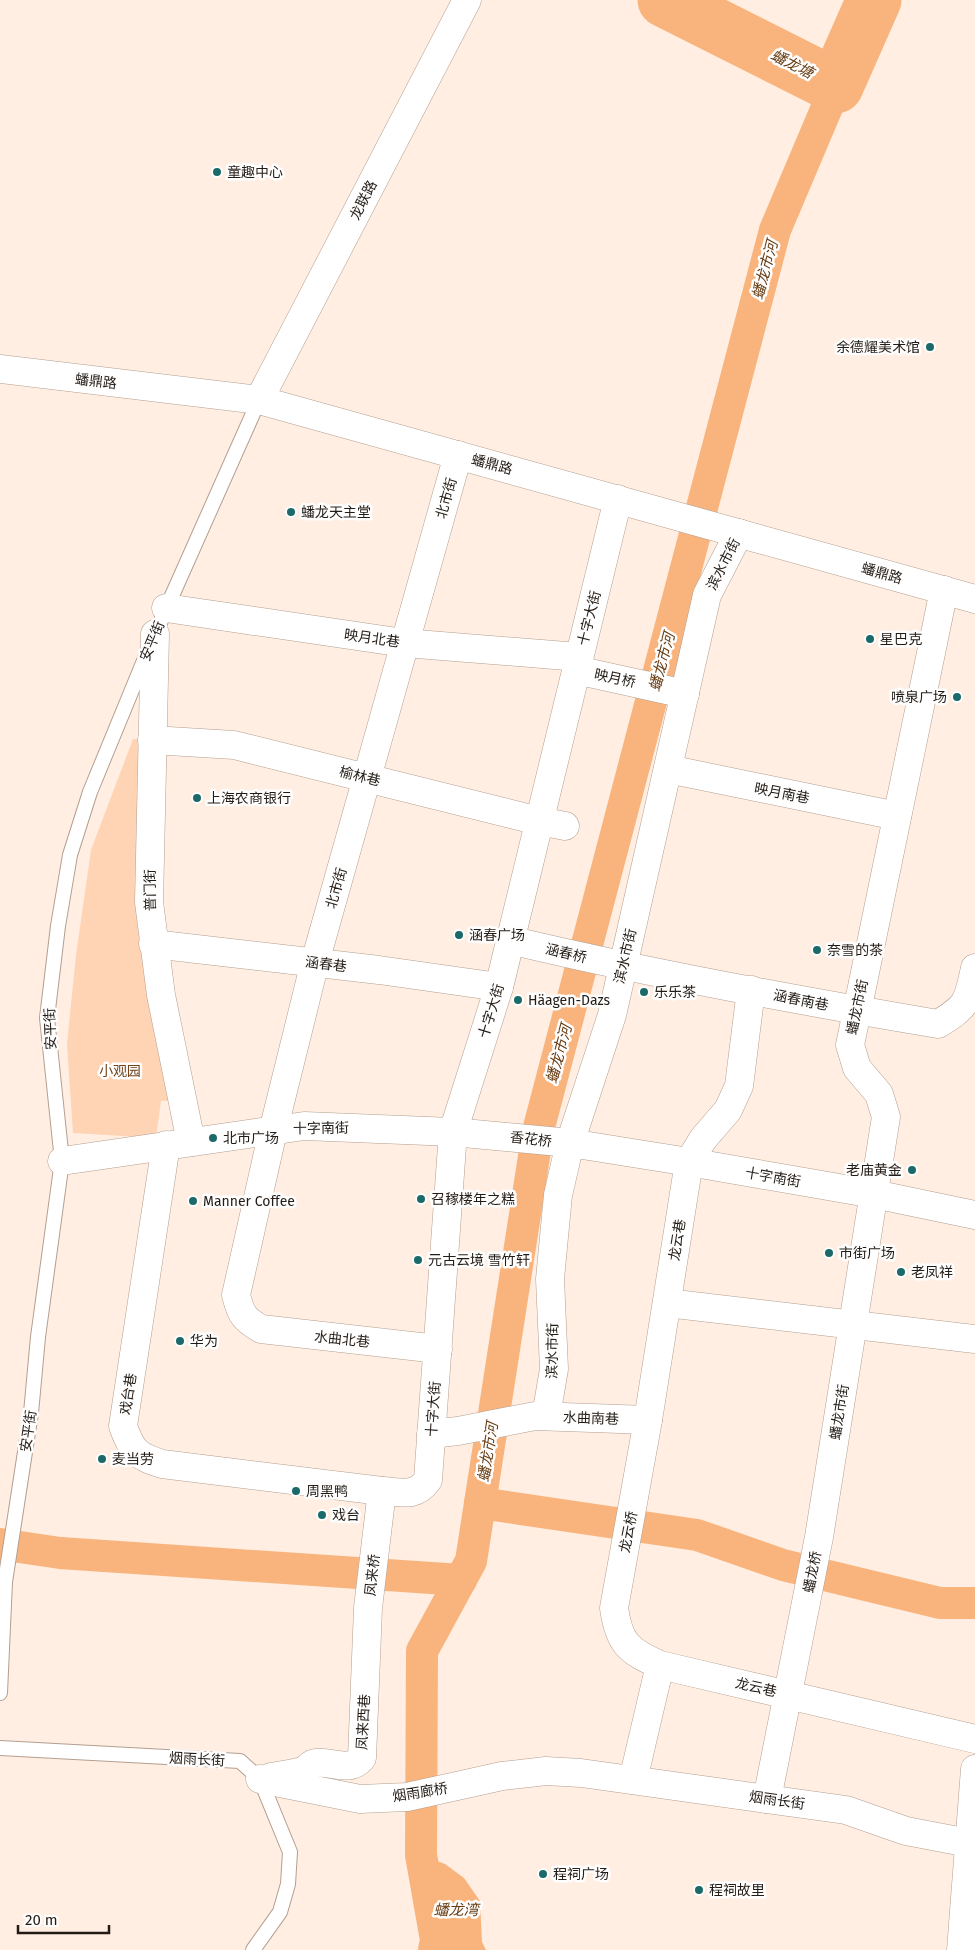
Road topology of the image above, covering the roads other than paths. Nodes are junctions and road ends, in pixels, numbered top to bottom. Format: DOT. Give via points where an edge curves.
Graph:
graph roads {
  1 [pos="467,0"];
  2 [pos="0,369"];
  3 [pos="259,400"];
  4 [pos="458,455"];
  5 [pos="618,499"];
  6 [pos="739,533"];
  7 [pos="944,590"];
  8 [pos="975,599"];
  9 [pos="166,608"];
  10 [pos="155,634"];
  11 [pos="404,643"];
  12 [pos="578,663"];
  13 [pos="684,693"];
  14 [pos="152,740"];
  15 [pos="668,769"];
  16 [pos="367,777"];
  17 [pos="897,816"];
  18 [pos="552,824"];
  19 [pos="510,940"];
  20 [pos="153,944"];
  21 [pos="315,962"];
  22 [pos="622,966"];
  23 [pos="975,968"];
  24 [pos="499,987"];
  25 [pos="751,990"];
  26 [pos="857,1010"];
  27 [pos="273,1131"];
  28 [pos="453,1132"];
  29 [pos="492,1134"];
  30 [pos="178,1144"];
  31 [pos="570,1144"];
  32 [pos="62,1160"];
  33 [pos="689,1162"];
  34 [pos="874,1194"];
  35 [pos="975,1215"];
  36 [pos="667,1302"];
  37 [pos="248,1322"];
  38 [pos="853,1324"];
  39 [pos="975,1339"];
  40 [pos="438,1349"];
  41 [pos="540,1416"];
  42 [pos="648,1420"];
  43 [pos="431,1434"];
  44 [pos="382,1490"];
  45 [pos="634,1503"];
  46 [pos="819,1537"];
  47 [pos="622,1561"];
  48 [pos="368,1608"];
  49 [pos="660,1665"];
  50 [pos="0,1693"];
  51 [pos="788,1695"];
  52 [pos="975,1739"];
  53 [pos="0,1748"];
  54 [pos="975,1769"];
  55 [pos="581,1773"];
  56 [pos="260,1779"];
  57 [pos="633,1780"];
  58 [pos="767,1799"];
  59 [pos="972,1843"];
  60 [pos="253,1950"];
  61 [pos="960,1950"];
  1 -- 3 [label="street, 龙联路"];
  2 -- 3 [label="street, 蟠鼎路"];
  3 -- 4 [label="street, 蟠鼎路"];
  3 -- 9 [label="lane, 安平街"];
  4 -- 5 [label="street, 蟠鼎路"];
  4 -- 11 [label="street, 北市街"];
  5 -- 6 [label="street, 蟠鼎路"];
  5 -- 12 [label="street, 十字大街"];
  6 -- 7 [label="street, 蟠鼎路"];
  6 -- 13 [label="street, 滨水市街" via="707,595"];
  7 -- 8 [label="street, 蟠鼎路"];
  7 -- 17 [label="street, 蟠龙市街"];
  9 -- 10 [label="lane, 安平街"];
  9 -- 11 [label="street, 映月北巷"];
  10 -- 14 [label="street, 普门街"];
  10 -- 32 [label="lane, 安平街" via="90,792 70,855 47,1018"];
  11 -- 12 [label="street, 映月北巷"];
  11 -- 16 [label="street, 北市街"];
  12 -- 13 [label="street, 映月桥"];
  12 -- 18 [label="street, 十字大街"];
  13 -- 15 [label="street, 滨水市街"];
  14 -- 16 [label="street, 榆林巷" via="234,746"];
  14 -- 20 [label="street, 普门街" via="149,902"];
  15 -- 17 [label="street, 映月南巷"];
  15 -- 22 [label="street, 滨水市街"];
  16 -- 18 [label="street, 榆林巷"];
  16 -- 21 [label="street, 北市街"];
  17 -- 26 [label="street, 蟠龙市街"];
  18 -- 19 [label="street, 十字大街"];
  19 -- 22 [label="street, 涵春桥"];
  19 -- 24 [label="street, 十字大街"];
  20 -- 21 [label="street, 涵春巷"];
  20 -- 30 [label="street, 普门街"];
  21 -- 24 [label="street, 涵春巷"];
  21 -- 27 [label="street, 北市街"];
  22 -- 25 [label="street, 涵春南巷"];
  22 -- 31 [label="street, 滨水市街" via="612,1015"];
  23 -- 26 [label="street, 涵春南巷" via="969,996 957,1013 938,1024"];
  24 -- 28 [label="street, 十字大街"];
  25 -- 26 [label="street, 涵春南巷"];
  25 -- 33 [label="street, 龙云巷" via="739,1086 728,1110 703,1139"];
  26 -- 34 [label="street, 蟠龙市街" via="850,1045 857,1068 879,1094 886,1117"];
  27 -- 28 [label="street, 十字南街" via="304,1126"];
  27 -- 30 [label="street, 十字南街"];
  27 -- 37 [label="street, 北市街" via="236,1296 240,1312"];
  28 -- 29 [label="street, 十字南街"];
  28 -- 40 [label="street, 十字大街"];
  29 -- 31 [label="street, 香花桥"];
  30 -- 32 [label="street, 十字南街"];
  30 -- 44 [label="street, 戏台巷" via="123,1426 130,1445 144,1458 162,1464"];
  31 -- 33 [label="street, 十字南街"];
  31 -- 41 [label="street, 滨水市街" via="558,1195 550,1280 554,1369"];
  32 -- 50 [label="lane, 安平街" via="31,1414 5,1582"];
  33 -- 34 [label="street, 十字南街"];
  33 -- 36 [label="street, 龙云巷"];
  34 -- 35 [label="street, 十字南街"];
  34 -- 38 [label="street, 蟠龙市街"];
  36 -- 38 [label="street"];
  36 -- 42 [label="street, 龙云巷"];
  37 -- 40 [label="street, 水曲北巷" via="275,1332"];
  38 -- 39 [label="street"];
  38 -- 46 [label="street, 蟠龙市街"];
  40 -- 43 [label="street, 十字大街"];
  41 -- 42 [label="street, 水曲南巷"];
  41 -- 43 [label="street, 水曲南巷"];
  42 -- 45 [label="street, 龙云巷"];
  43 -- 44 [label="street, 十字大街" via="428,1480 421,1489 412,1492"];
  44 -- 48 [label="street, 凤来桥"];
  45 -- 47 [label="street, 龙云桥"];
  46 -- 51 [label="street, 蟠龙桥"];
  47 -- 49 [label="street, 龙云巷" via="614,1608 617,1628 626,1645 639,1656"];
  48 -- 56 [label="street, 凤来西巷" via="362,1758 350,1766 316,1763 305,1770"];
  49 -- 51 [label="street, 龙云巷"];
  49 -- 57 [label="street"];
  51 -- 52 [label="street, 龙云巷"];
  51 -- 58 [label="street"];
  53 -- 56 [label="lane, 烟雨长街" via="240,1761"];
  54 -- 59 [label="street"];
  55 -- 56 [label="street, 烟雨廊桥" via="546,1771 502,1776 407,1797 360,1799"];
  55 -- 57 [label="street, 烟雨长街"];
  56 -- 60 [label="lane, 烟雨长街" via="290,1852 288,1884 280,1912"];
  57 -- 58 [label="street, 烟雨长街"];
  58 -- 59 [label="street, 烟雨长街" via="846,1810 906,1830"];
  59 -- 61 [label="street"];
}
